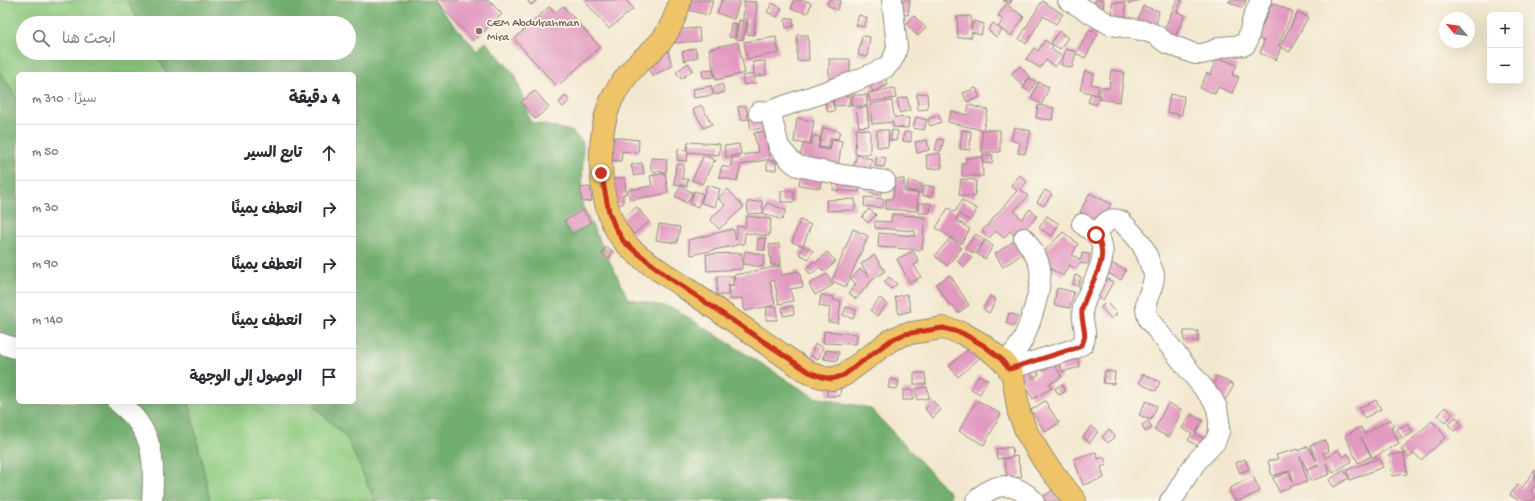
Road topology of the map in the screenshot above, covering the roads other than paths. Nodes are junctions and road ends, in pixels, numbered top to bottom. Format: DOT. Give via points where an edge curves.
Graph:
graph roads {
  1 [pos="680,0"];
  2 [pos="892,0"];
  3 [pos="1068,0"];
  4 [pos="1261,0"];
  5 [pos="885,181"];
  6 [pos="1024,238"];
  7 [pos="0,343"];
  8 [pos="16,348"];
  9 [pos="1007,366"];
  10 [pos="120,404"];
  11 [pos="152,501"];
  12 [pos="976,501"];
  13 [pos="1034,501"];
  14 [pos="1075,501"];
  15 [pos="1170,501"];
  1 -- 9 [label="main road" via="675,17 664,37 624,81 612,100 606,119 601,173 609,212 624,242 668,277 809,372 822,377 832,379 844,375 891,340 905,334 943,328 962,333 983,345"];
  2 -- 5 [label="street" via="897,47 888,65 853,82 764,111 779,146 791,162 822,171"];
  3 -- 4 [label="street" via="1112,25 1156,35 1166,44 1195,54 1221,47 1245,45"];
  6 -- 9 [label="street" via="1040,266 1041,278 1022,341"];
  7 -- 8 [label="street"];
  9 -- 14 [label="main road" via="1013,376 1019,413 1027,433 1044,461"];
  9 -- 15 [label="street" via="1074,349 1083,344 1086,333 1082,320 1083,308 1102,256 1100,241 1089,230 1110,219 1121,221 1142,243 1154,275 1145,304 1149,320 1217,408 1219,432 1215,442 1197,461"];
  10 -- 11 [label="street" via="142,427 152,454"];
  12 -- 13 [label="street" via="992,489 1006,486 1016,487"];
}
